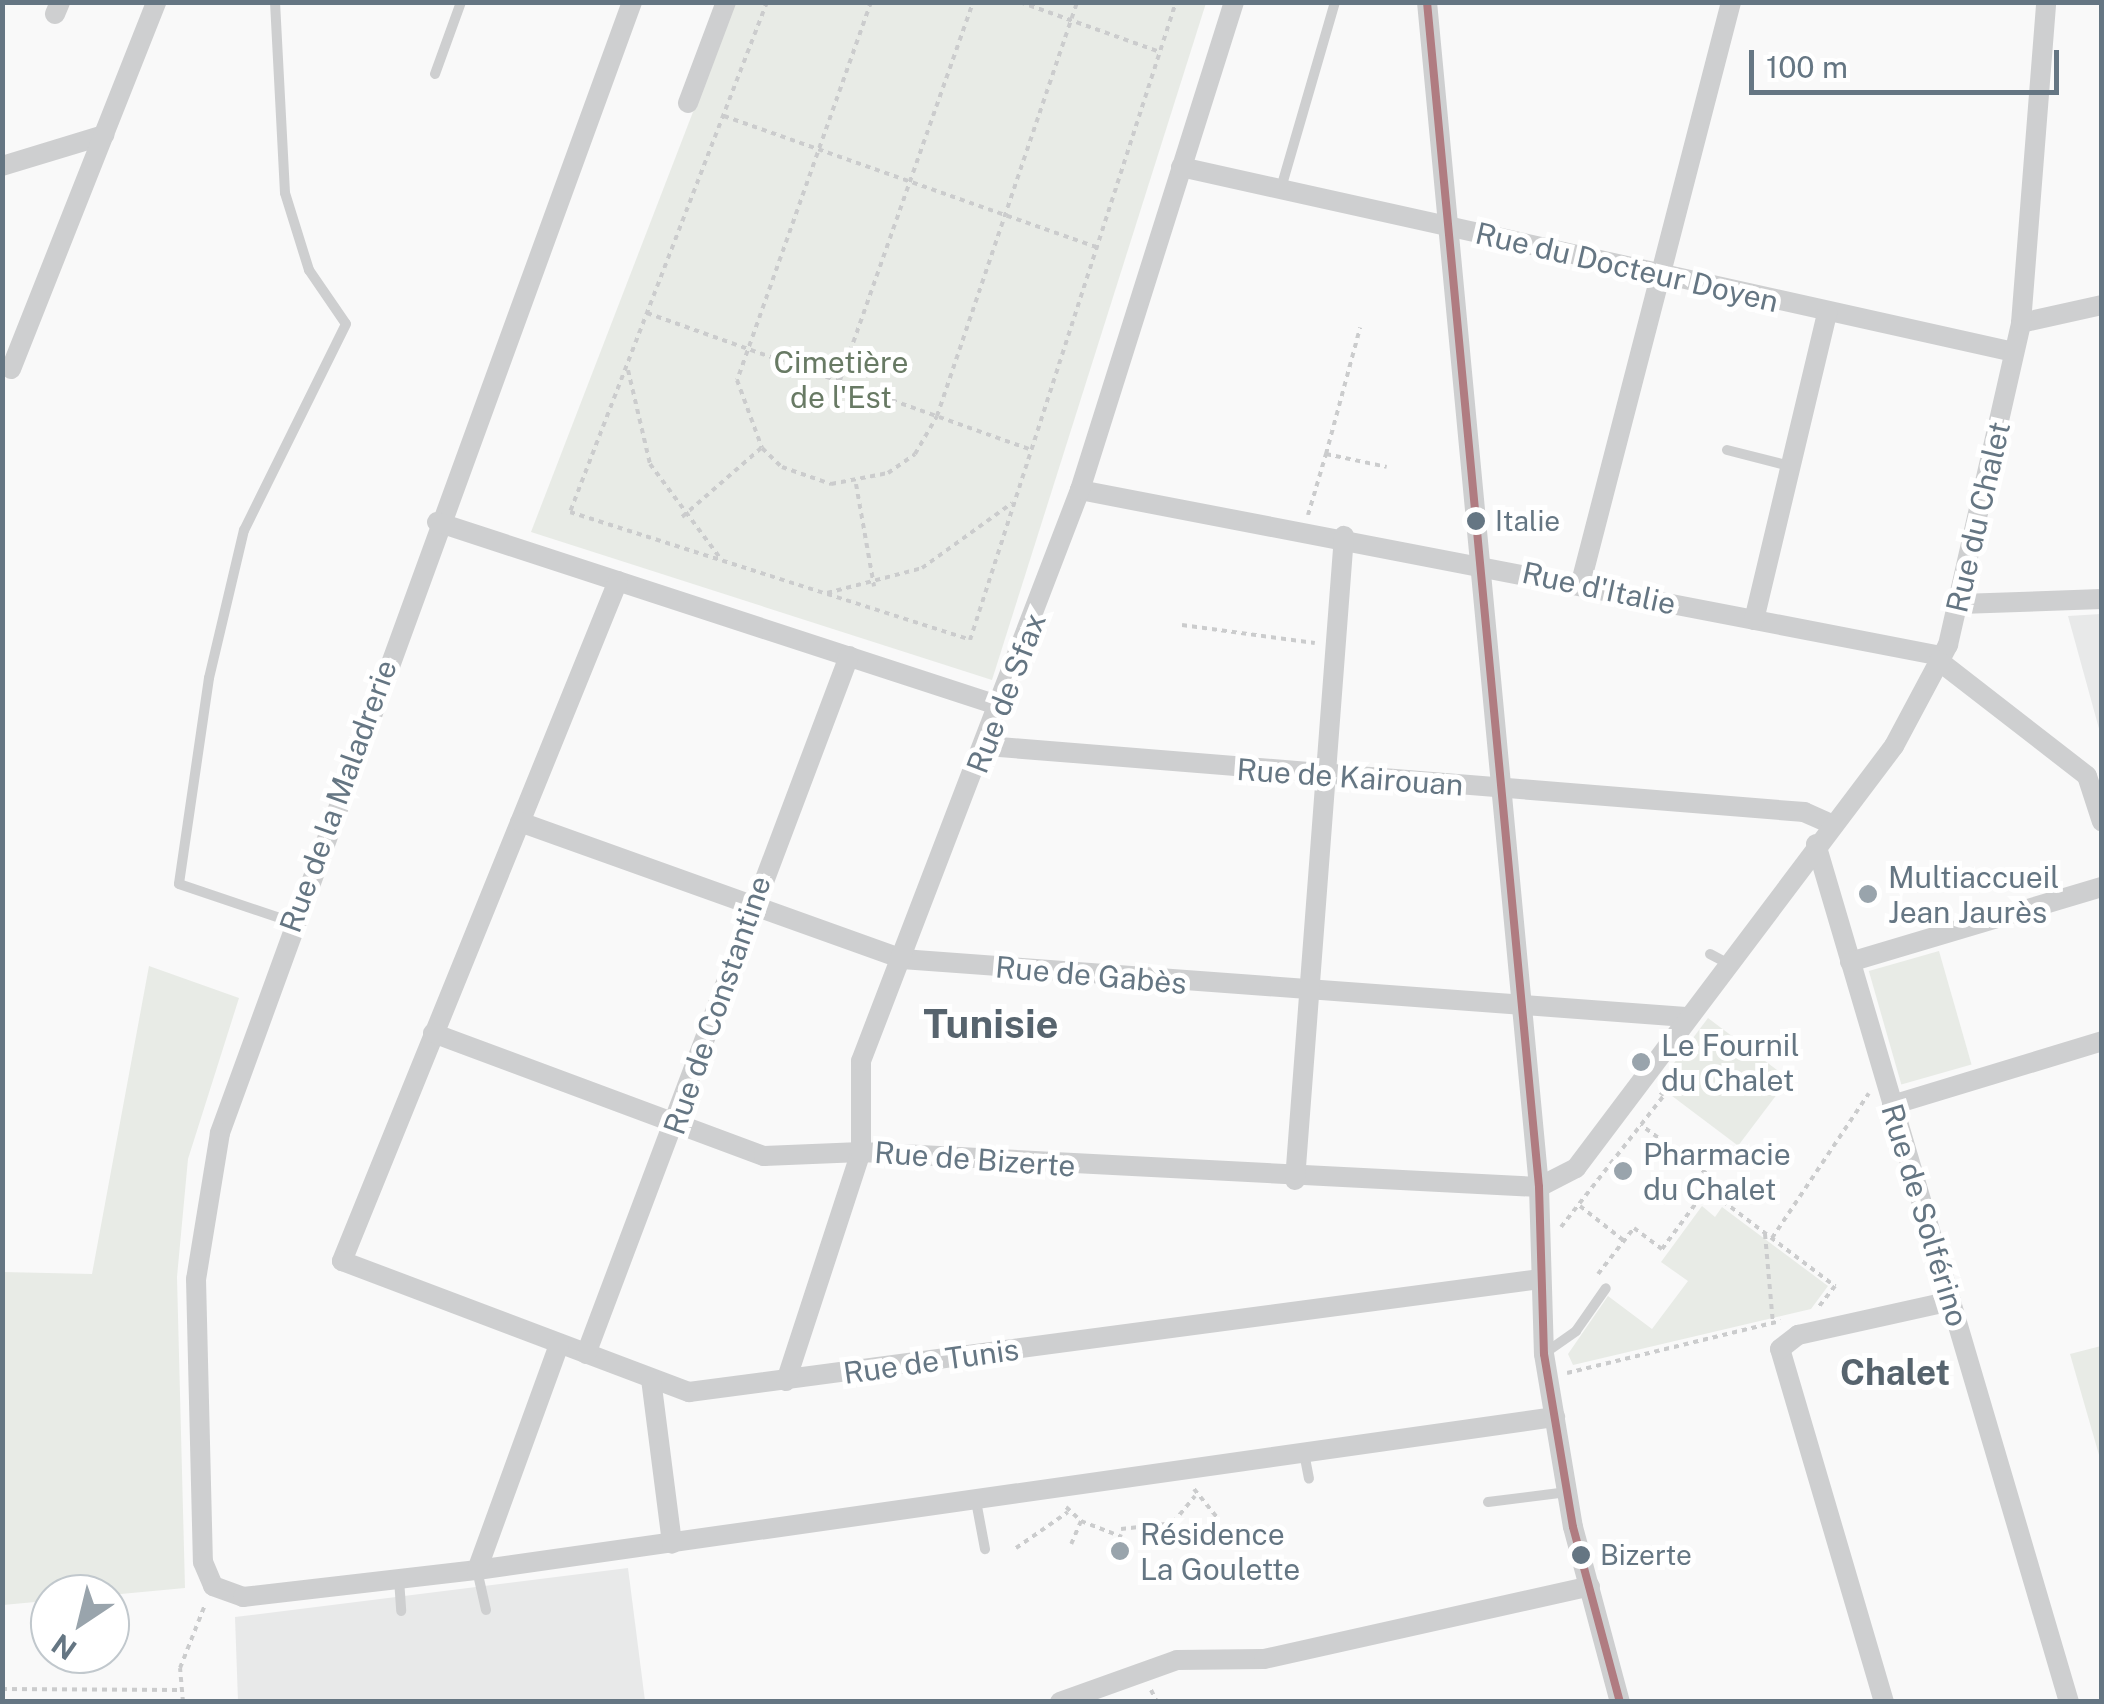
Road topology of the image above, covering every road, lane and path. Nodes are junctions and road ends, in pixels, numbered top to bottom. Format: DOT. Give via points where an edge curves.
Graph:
graph roads {
  1 [pos="156,2"];
  2 [pos="275,2"];
  3 [pos="461,2"];
  4 [pos="632,2"];
  5 [pos="726,2"];
  6 [pos="767,2"];
  7 [pos="871,2"];
  8 [pos="974,2"];
  9 [pos="1020,2"];
  10 [pos="1077,2"];
  11 [pos="1176,2"];
  12 [pos="1234,2"];
  13 [pos="1335,2"];
  14 [pos="1426,2"];
  15 [pos="1731,2"];
  16 [pos="2046,2"];
  17 [pos="1071,20"];
  18 [pos="1160,52"];
  19 [pos="435,74"];
  20 [pos="688,103"];
  21 [pos="723,116"];
  22 [pos="104,135"];
  23 [pos="817,149"];
  24 [pos="2,166"];
  25 [pos="1181,168"];
  26 [pos="910,182"];
  27 [pos="1281,188"];
  28 [pos="1005,214"];
  29 [pos="1448,224"];
  30 [pos="1097,247"];
  31 [pos="1662,271"];
  32 [pos="2102,305"];
  33 [pos="647,313"];
  34 [pos="1828,313"];
  35 [pos="2021,323"];
  36 [pos="1360,328"];
  37 [pos="744,348"];
  38 [pos="2014,352"];
  39 [pos="627,365"];
  40 [pos="11,369"];
  41 [pos="840,381"];
  42 [pos="937,416"];
  43 [pos="762,448"];
  44 [pos="1032,450"];
  45 [pos="1727,450"];
  46 [pos="1326,454"];
  47 [pos="1791,466"];
  48 [pos="1387,467"];
  49 [pos="856,484"];
  50 [pos="1080,490"];
  51 [pos="1015,500"];
  52 [pos="682,517"];
  53 [pos="438,522"];
  54 [pos="1304,529"];
  55 [pos="1344,536"];
  56 [pos="723,562"];
  57 [pos="1479,562"];
  58 [pos="618,581"];
  59 [pos="874,586"];
  60 [pos="1580,586"];
  61 [pos="824,594"];
  62 [pos="2102,598"];
  63 [pos="1960,604"];
  64 [pos="1754,620"];
  65 [pos="1182,625"];
  66 [pos="1335,645"];
  67 [pos="849,656"];
  68 [pos="1940,658"];
  69 [pos="1003,707"];
  70 [pos="987,746"];
  71 [pos="1324,776"];
  72 [pos="1499,788"];
  73 [pos="520,822"];
  74 [pos="2102,822"];
  75 [pos="1831,824"];
  76 [pos="1816,844"];
  77 [pos="2102,888"];
  78 [pos="750,903"];
  79 [pos="292,922"];
  80 [pos="902,959"];
  81 [pos="1850,962"];
  82 [pos="1306,993"];
  83 [pos="1520,1004"];
  84 [pos="1686,1018"];
  85 [pos="433,1033"];
  86 [pos="2102,1042"];
  87 [pos="1642,1078"];
  88 [pos="1886,1082"];
  89 [pos="1892,1104"];
  90 [pos="676,1122"];
  91 [pos="1641,1125"];
  92 [pos="862,1152"];
  93 [pos="1295,1180"];
  94 [pos="1539,1187"];
  95 [pos="1707,1189"];
  96 [pos="1580,1206"];
  97 [pos="1765,1233"];
  98 [pos="1772,1238"];
  99 [pos="1624,1241"];
  100 [pos="1540,1248"];
  101 [pos="1540,1280"];
  102 [pos="1590,1285"];
  103 [pos="1606,1288"];
  104 [pos="1951,1301"];
  105 [pos="1816,1312"];
  106 [pos="1773,1322"];
  107 [pos="1795,1323"];
  108 [pos="560,1344"];
  109 [pos="586,1354"];
  110 [pos="1544,1354"];
  111 [pos="651,1379"];
  112 [pos="1548,1380"];
  113 [pos="786,1381"];
  114 [pos="1554,1417"];
  115 [pos="1304,1453"];
  116 [pos="1190,1469"];
  117 [pos="1309,1479"];
  118 [pos="1060,1488"];
  119 [pos="1567,1492"];
  120 [pos="1195,1496"];
  121 [pos="976,1500"];
  122 [pos="1488,1502"];
  123 [pos="1068,1512"];
  124 [pos="1218,1519"];
  125 [pos="1081,1520"];
  126 [pos="1120,1529"];
  127 [pos="1122,1537"];
  128 [pos="672,1544"];
  129 [pos="1071,1544"];
  130 [pos="1016,1548"];
  131 [pos="986,1549"];
  132 [pos="477,1570"];
  133 [pos="399,1579"];
  134 [pos="212,1586"];
  135 [pos="1590,1586"];
  136 [pos="486,1610"];
  137 [pos="401,1611"];
  138 [pos="2,1689"];
  139 [pos="182,1690"];
  140 [pos="183,1702"];
  141 [pos="1060,1702"];
  142 [pos="1620,1702"];
  143 [pos="1884,1702"];
  144 [pos="2070,1702"];
  1 -- 22 [label="street"];
  2 -- 79 [label="lane" via="285,193 309,270 346,324 244,530 209,678 179,884"];
  3 -- 19 [label="lane"];
  4 -- 53 [label="street, Rue de la Maladrerie"];
  5 -- 20 [label="street"];
  6 -- 21 [label="path"];
  7 -- 23 [label="path"];
  8 -- 26 [label="path"];
  9 -- 17 [label="path"];
  10 -- 17 [label="path"];
  11 -- 18 [label="path"];
  12 -- 25 [label="street, Rue de Sfax"];
  13 -- 27 [label="lane"];
  14 -- 29 [label="street"];
  15 -- 31 [label="street"];
  16 -- 35 [label="street, Rue du Chalet"];
  17 -- 18 [label="path"];
  17 -- 28 [label="path"];
  18 -- 30 [label="path"];
  21 -- 23 [label="path"];
  21 -- 33 [label="path"];
  22 -- 24 [label="street"];
  22 -- 40 [label="street"];
  23 -- 26 [label="path"];
  23 -- 37 [label="path"];
  25 -- 27 [label="street, Rue du Docteur Doyen"];
  25 -- 50 [label="street, Rue de Sfax"];
  26 -- 28 [label="path"];
  26 -- 41 [label="path"];
  27 -- 29 [label="street, Rue du Docteur Doyen"];
  28 -- 30 [label="path"];
  28 -- 42 [label="path"];
  29 -- 31 [label="street, Rue du Docteur Doyen"];
  29 -- 57 [label="street"];
  30 -- 44 [label="path"];
  31 -- 34 [label="street, Rue du Docteur Doyen"];
  31 -- 60 [label="street"];
  32 -- 35 [label="street"];
  33 -- 37 [label="path"];
  33 -- 39 [label="path"];
  34 -- 38 [label="street, Rue du Docteur Doyen"];
  34 -- 47 [label="street"];
  35 -- 38 [label="street, Rue du Chalet"];
  36 -- 46 [label="path"];
  37 -- 41 [label="path"];
  37 -- 43 [label="path" via="744,418"];
  38 -- 63 [label="street, Rue du Chalet"];
  39 -- 52 [label="path" via="650,464"];
  39 -- 56 [label="path" via="570,512"];
  41 -- 42 [label="path"];
  42 -- 44 [label="path"];
  42 -- 49 [label="path" via="915,454"];
  43 -- 49 [label="path" via="805,478"];
  43 -- 52 [label="path"];
  44 -- 51 [label="path"];
  45 -- 47 [label="lane"];
  46 -- 48 [label="path"];
  46 -- 54 [label="path"];
  47 -- 64 [label="street"];
  49 -- 59 [label="path"];
  50 -- 54 [label="street, Rue d'Italie"];
  50 -- 69 [label="street, Rue de Sfax"];
  51 -- 59 [label="path" via="972,538"];
  51 -- 61 [label="path" via="970,640"];
  52 -- 56 [label="path"];
  53 -- 58 [label="street"];
  53 -- 79 [label="street, Rue de la Maladrerie"];
  54 -- 55 [label="street, Rue d'Italie"];
  55 -- 57 [label="street, Rue d'Italie"];
  55 -- 66 [label="street"];
  56 -- 61 [label="path"];
  57 -- 60 [label="street, Rue d'Italie"];
  57 -- 72 [label="street"];
  58 -- 67 [label="street"];
  58 -- 73 [label="street"];
  59 -- 61 [label="path"];
  60 -- 64 [label="street, Rue d'Italie"];
  62 -- 63 [label="street"];
  63 -- 68 [label="street, Rue du Chalet"];
  64 -- 68 [label="street, Rue d'Italie"];
  65 -- 66 [label="path"];
  66 -- 71 [label="street"];
  67 -- 69 [label="street"];
  67 -- 78 [label="street, Rue de Constantine"];
  68 -- 74 [label="street" via="2087,776"];
  68 -- 75 [label="street, Rue du Chalet" via="1894,746"];
  69 -- 70 [label="street, Rue de Sfax"];
  70 -- 71 [label="street, Rue de Kairouan"];
  70 -- 80 [label="street, Rue de Sfax"];
  71 -- 72 [label="street, Rue de Kairouan"];
  71 -- 82 [label="street"];
  72 -- 75 [label="street, Rue de Kairouan" via="1804,812"];
  72 -- 83 [label="street"];
  73 -- 78 [label="street, Rue de Gabès"];
  73 -- 85 [label="street"];
  75 -- 76 [label="street, Rue du Chalet"];
  76 -- 81 [label="street, Rue de Solférino"];
  76 -- 84 [label="street, Rue du Chalet" via="1718,958"];
  77 -- 81 [label="street"];
  78 -- 80 [label="street, Rue de Gabès"];
  78 -- 90 [label="street, Rue de Constantine"];
  79 -- 134 [label="street, Rue de la Maladrerie" via="220,1133 200,1243 202,1562"];
  80 -- 82 [label="street, Rue de Gabès"];
  80 -- 92 [label="street, Rue de Sfax" via="862,1062"];
  81 -- 88 [label="street, Rue de Solférino"];
  82 -- 83 [label="street, Rue de Gabès"];
  82 -- 93 [label="street"];
  83 -- 84 [label="street, Rue de Gabès"];
  83 -- 94 [label="street"];
  84 -- 87 [label="street, Rue du Chalet"];
  85 -- 90 [label="street, Rue de Bizerte"];
  85 -- 108 [label="street, Rue de Tunis" via="342,1261"];
  86 -- 89 [label="street"];
  87 -- 91 [label="path" via="1664,1095"];
  87 -- 94 [label="street, Rue du Chalet" via="1576,1168"];
  88 -- 89 [label="street, Rue de Solférino"];
  88 -- 98 [label="path" via="1814,1168"];
  89 -- 104 [label="street, Rue de Solférino"];
  90 -- 92 [label="street, Rue de Bizerte" via="764,1156"];
  90 -- 109 [label="street, Rue de Constantine"];
  91 -- 95 [label="path" via="1714,1179"];
  91 -- 96 [label="path"];
  92 -- 93 [label="street, Rue de Bizerte"];
  92 -- 113 [label="street, Rue de Sfax"];
  93 -- 94 [label="street, Rue de Bizerte"];
  94 -- 100 [label="street"];
  95 -- 97 [label="path"];
  95 -- 99 [label="path" via="1662,1249 1634,1228"];
  96 -- 99 [label="path"];
  96 -- 100 [label="path"];
  97 -- 98 [label="path"];
  97 -- 106 [label="path"];
  98 -- 105 [label="path" via="1835,1286"];
  99 -- 102 [label="path"];
  100 -- 101 [label="street"];
  101 -- 110 [label="street"];
  101 -- 113 [label="street, Rue de Tunis"];
  103 -- 110 [label="lane" via="1576,1330"];
  104 -- 107 [label="street"];
  104 -- 144 [label="street, Rue de Solférino"];
  105 -- 107 [label="path"];
  105 -- 107 [label="path"];
  106 -- 107 [label="path"];
  106 -- 112 [label="path"];
  107 -- 143 [label="street" via="1780,1349"];
  108 -- 109 [label="street, Rue de Tunis"];
  108 -- 132 [label="street"];
  109 -- 111 [label="street, Rue de Tunis"];
  110 -- 112 [label="street"];
  111 -- 113 [label="street, Rue de Tunis" via="690,1392"];
  111 -- 128 [label="street"];
  112 -- 114 [label="street"];
  114 -- 115 [label="street"];
  114 -- 119 [label="street"];
  115 -- 116 [label="street"];
  115 -- 117 [label="lane"];
  116 -- 118 [label="street"];
  116 -- 120 [label="path"];
  118 -- 121 [label="street"];
  118 -- 123 [label="path"];
  119 -- 122 [label="lane"];
  119 -- 135 [label="street"];
  120 -- 124 [label="path"];
  120 -- 126 [label="path" via="1166,1527"];
  121 -- 128 [label="street"];
  121 -- 131 [label="lane"];
  123 -- 125 [label="path"];
  123 -- 130 [label="path"];
  125 -- 126 [label="path"];
  125 -- 129 [label="path"];
  126 -- 127 [label="path"];
  128 -- 132 [label="street"];
  132 -- 133 [label="street"];
  132 -- 136 [label="lane"];
  133 -- 134 [label="street" via="243,1597"];
  133 -- 137 [label="lane"];
  134 -- 139 [label="path" via="180,1668"];
  135 -- 141 [label="street" via="1264,1659 1176,1660"];
  135 -- 142 [label="street"];
  138 -- 139 [label="path"];
  139 -- 140 [label="path"];
}
